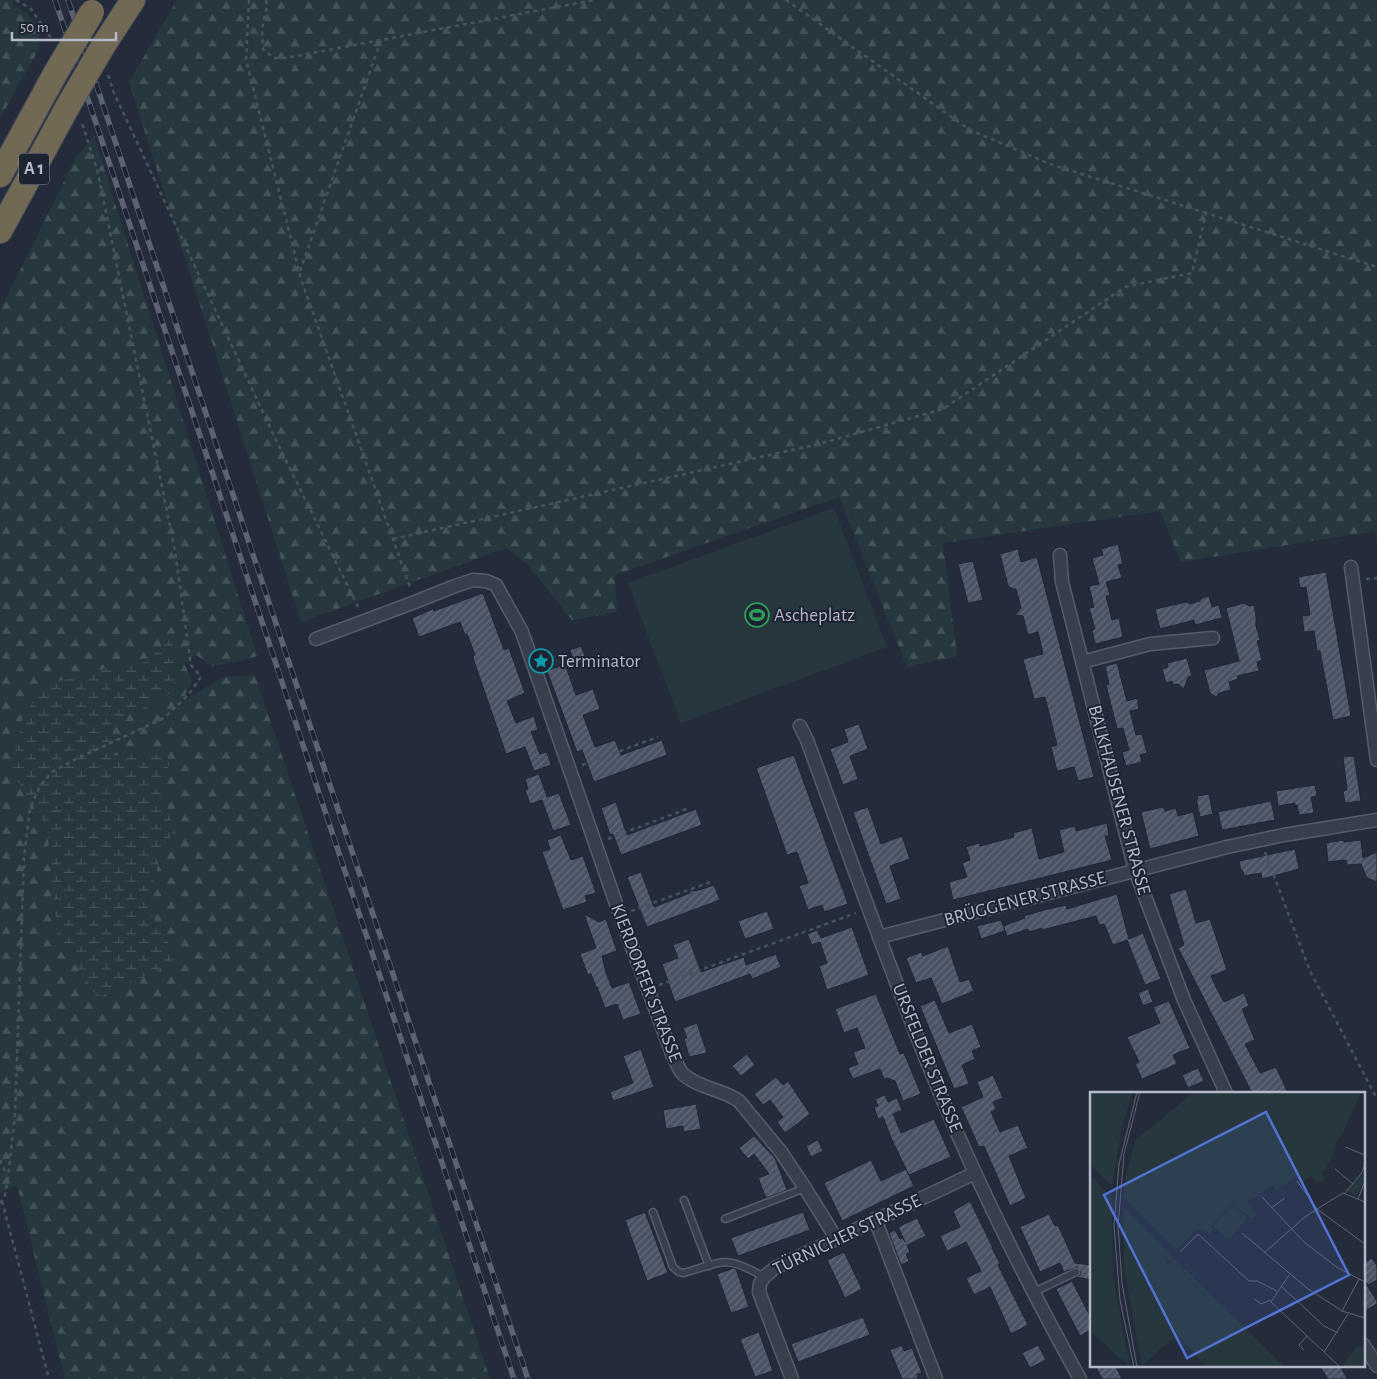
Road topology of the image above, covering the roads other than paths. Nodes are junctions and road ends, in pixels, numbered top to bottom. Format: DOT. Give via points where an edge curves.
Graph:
graph roads {
  1 [pos="133,0"];
  2 [pos="96,6"];
  3 [pos="0,175"];
  4 [pos="0,231"];
  5 [pos="1060,555"];
  6 [pos="1351,567"];
  7 [pos="316,638"];
  8 [pos="1214,638"];
  9 [pos="1082,662"];
  10 [pos="800,726"];
  11 [pos="1377,760"];
  12 [pos="1377,820"];
  13 [pos="1135,870"];
  14 [pos="879,937"];
  15 [pos="1226,1092"];
  16 [pos="975,1172"];
  17 [pos="805,1188"];
  18 [pos="684,1200"];
  19 [pos="653,1212"];
  20 [pos="725,1219"];
  21 [pos="875,1219"];
  22 [pos="836,1238"];
  23 [pos="709,1266"];
  24 [pos="1076,1272"];
  25 [pos="764,1277"];
  26 [pos="1034,1292"];
  27 [pos="1364,1346"];
  28 [pos="1377,1366"];
  29 [pos="792,1379"];
  30 [pos="936,1379"];
  31 [pos="1080,1379"];
  1 -- 4 [label="highway, A 1, bridge" via="103,46 74,111"];
  2 -- 3 [label="highway, A 1, bridge"];
  5 -- 9 [label="street, BALKHAUSENER STRASSE" via="1062,582"];
  6 -- 11 [label="street"];
  7 -- 17 [label="street, KIERDORFER STRASSE" via="473,580 496,585 522,632 594,844 681,1072 739,1101"];
  8 -- 9 [label="street" via="1150,644"];
  9 -- 13 [label="street, BALKHAUSENER STRASSE"];
  10 -- 14 [label="street, URSFELDER STRASSE"];
  12 -- 13 [label="street, BRÜGGENER STRASSE" via="1260,839"];
  13 -- 14 [label="street, BRÜGGENER STRASSE"];
  13 -- 15 [label="street, BALKHAUSENER STRASSE" via="1184,1000"];
  14 -- 16 [label="street, URSFELDER STRASSE" via="926,1060"];
  16 -- 21 [label="street, TÜRNICHER STRASSE"];
  16 -- 26 [label="street, URSFELDER STRASSE"];
  17 -- 20 [label="lane"];
  17 -- 22 [label="street, KIERDORFER STRASSE"];
  18 -- 23 [label="lane"];
  19 -- 23 [label="lane" via="673,1267 684,1273"];
  21 -- 22 [label="street, TÜRNICHER STRASSE"];
  21 -- 30 [label="street"];
  22 -- 25 [label="street, TÜRNICHER STRASSE" via="774,1268"];
  23 -- 25 [label="lane" via="733,1262"];
  24 -- 26 [label="lane"];
  25 -- 29 [label="street, TÜRNICHER STRASSE" via="759,1292"];
  26 -- 31 [label="street, URSFELDER STRASSE"];
  27 -- 28 [label="street"];
}
